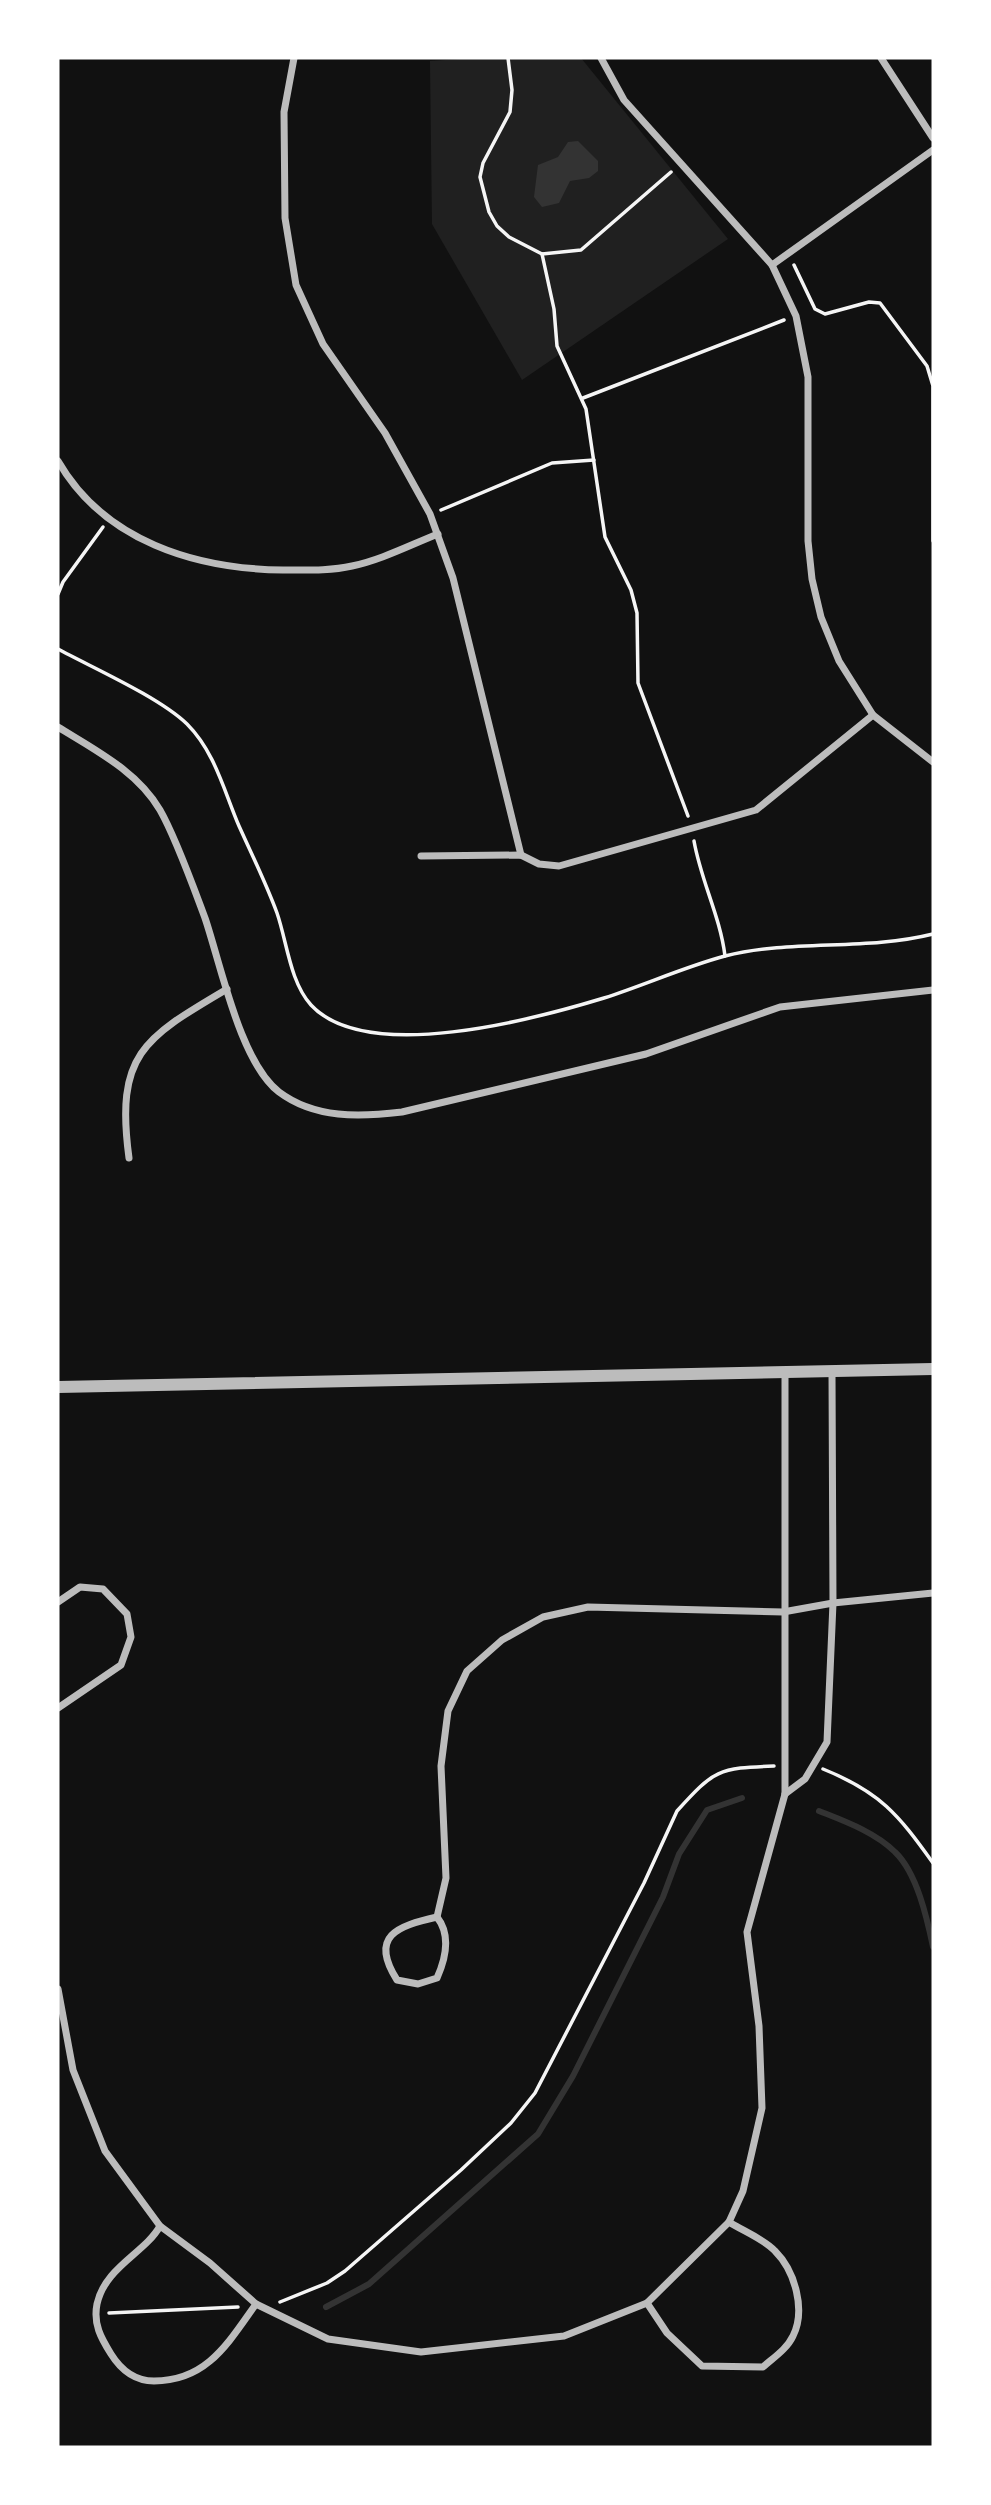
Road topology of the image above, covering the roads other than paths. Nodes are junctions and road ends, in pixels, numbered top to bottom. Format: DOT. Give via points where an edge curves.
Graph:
graph roads {
  1 [pos="294,58"];
  2 [pos="601,58"];
  3 [pos="881,58"];
  4 [pos="933,138"];
  5 [pos="933,150"];
  6 [pos="772,265"];
  7 [pos="58,461"];
  8 [pos="438,534"];
  9 [pos="873,715"];
  10 [pos="58,727"];
  11 [pos="933,762"];
  12 [pos="522,855"];
  13 [pos="421,856"];
  14 [pos="227,989"];
  15 [pos="933,990"];
  16 [pos="129,1158"];
  17 [pos="933,1369"];
  18 [pos="832,1372"];
  19 [pos="785,1373"];
  20 [pos="58,1387"];
  21 [pos="933,1593"];
  22 [pos="58,1602"];
  23 [pos="833,1603"];
  24 [pos="783,1612"];
  25 [pos="58,1708"];
  26 [pos="785,1794"];
  27 [pos="437,1917"];
  28 [pos="58,1989"];
  29 [pos="729,2222"];
  30 [pos="160,2226"];
  31 [pos="647,2303"];
  32 [pos="256,2304"];
  1 -- 8 [label="street" via="284,111 285,218 296,285 323,344 385,433"];
  2 -- 6 [label="street" via="624,100"];
  3 -- 4 [label="street"];
  5 -- 6 [label="street"];
  6 -- 9 [label="street" via="796,316 808,377 812,579 839,661"];
  7 -- 8 [label="street" via="71,484 109,519 166,551 216,565 269,570 353,566"];
  8 -- 12 [label="street"];
  9 -- 11 [label="street"];
  9 -- 12 [label="street" via="756,810 559,866 539,864"];
  10 -- 14 [label="street" via="140,784 160,811 205,917"];
  12 -- 13 [label="street"];
  14 -- 15 [label="street" via="260,1072 279,1091 334,1115 369,1116 646,1054 780,1007"];
  14 -- 16 [label="street" via="169,1023 142,1049 130,1077 125,1129"];
  17 -- 18 [label="street"];
  18 -- 19 [label="street"];
  18 -- 23 [label="street"];
  19 -- 20 [label="street"];
  19 -- 24 [label="street"];
  21 -- 23 [label="street"];
  22 -- 25 [label="street" via="80,1587 103,1589 127,1614 131,1637 121,1665"];
  23 -- 24 [label="street"];
  23 -- 26 [label="street" via="827,1742 805,1779"];
  24 -- 26 [label="street"];
  24 -- 27 [label="street" via="588,1607 543,1617 502,1640 467,1671 447,1711 441,1766 446,1878"];
  26 -- 29 [label="street" via="747,1932 759,2026 762,2108 743,2191"];
  27 -- 27 [label="street" via="446,1941 437,1978 418,1984 397,1980 386,1962 385,1944 396,1930"];
  28 -- 30 [label="street" via="73,2070 105,2151"];
  29 -- 31 [label="street"];
  29 -- 31 [label="street" via="775,2250 792,2280 800,2308 793,2336 782,2350 762,2367 702,2366 667,2333"];
  30 -- 32 [label="street"];
  30 -- 32 [label="street" via="154,2237 128,2256 102,2291 98,2332 119,2366 142,2381 174,2381 203,2369"];
  31 -- 32 [label="street" via="564,2336 421,2352 328,2339"];
}
